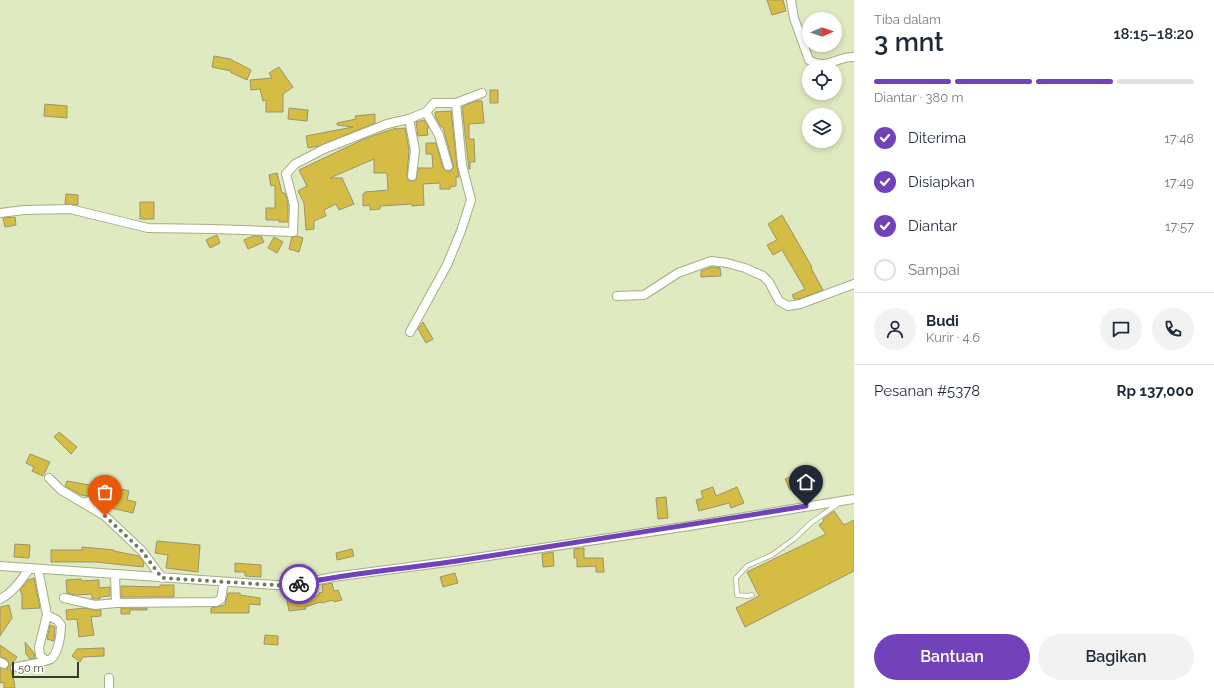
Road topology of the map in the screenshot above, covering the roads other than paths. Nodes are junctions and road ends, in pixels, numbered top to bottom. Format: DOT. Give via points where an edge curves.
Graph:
graph roads {
  1 [pos="791,0"];
  2 [pos="854,57"];
  3 [pos="482,92"];
  4 [pos="456,102"];
  5 [pos="426,112"];
  6 [pos="409,119"];
  7 [pos="448,166"];
  8 [pos="412,176"];
  9 [pos="0,213"];
  10 [pos="854,284"];
  11 [pos="617,296"];
  12 [pos="410,332"];
  13 [pos="49,478"];
  14 [pos="113,493"];
  15 [pos="854,499"];
  16 [pos="843,500"];
  17 [pos="83,503"];
  18 [pos="0,566"];
  19 [pos="34,569"];
  20 [pos="115,575"];
  21 [pos="162,578"];
  22 [pos="224,582"];
  23 [pos="752,595"];
  24 [pos="64,598"];
  25 [pos="0,599"];
  26 [pos="116,603"];
  27 [pos="47,615"];
  28 [pos="45,660"];
  29 [pos="16,667"];
  30 [pos="109,678"];
  31 [pos="109,688"];
  1 -- 2 [label="street" via="794,18 809,60 826,65"];
  3 -- 4 [label="street"];
  4 -- 5 [label="street" via="434,103"];
  4 -- 12 [label="street" via="462,165 471,200 447,265"];
  5 -- 6 [label="street"];
  5 -- 7 [label="street" via="439,135"];
  6 -- 8 [label="street" via="415,150"];
  6 -- 9 [label="street" via="387,124 324,149 295,164 286,174 294,206 293,232 148,228 70,210"];
  10 -- 11 [label="street" via="788,306 779,301 763,276 745,268 711,261 678,273 644,295"];
  13 -- 17 [label="street" via="61,490"];
  14 -- 17 [label="street"];
  15 -- 16 [label="street"];
  16 -- 22 [label="street" via="455,561 333,576 290,586"];
  16 -- 23 [label="lane" via="772,555 747,566 736,578 737,595"];
  17 -- 21 [label="street" via="105,516 142,551"];
  18 -- 19 [label="street"];
  19 -- 20 [label="street"];
  19 -- 25 [label="street" via="12,592"];
  19 -- 27 [label="street"];
  20 -- 21 [label="street"];
  20 -- 26 [label="street"];
  21 -- 22 [label="street"];
  22 -- 26 [label="street" via="220,599 216,602"];
  24 -- 26 [label="street" via="96,605"];
  27 -- 28 [label="street" via="39,647 40,655"];
  27 -- 28 [label="street" via="61,625 61,636 52,658"];
  28 -- 29 [label="street"];
  30 -- 31 [label="street"];
}
